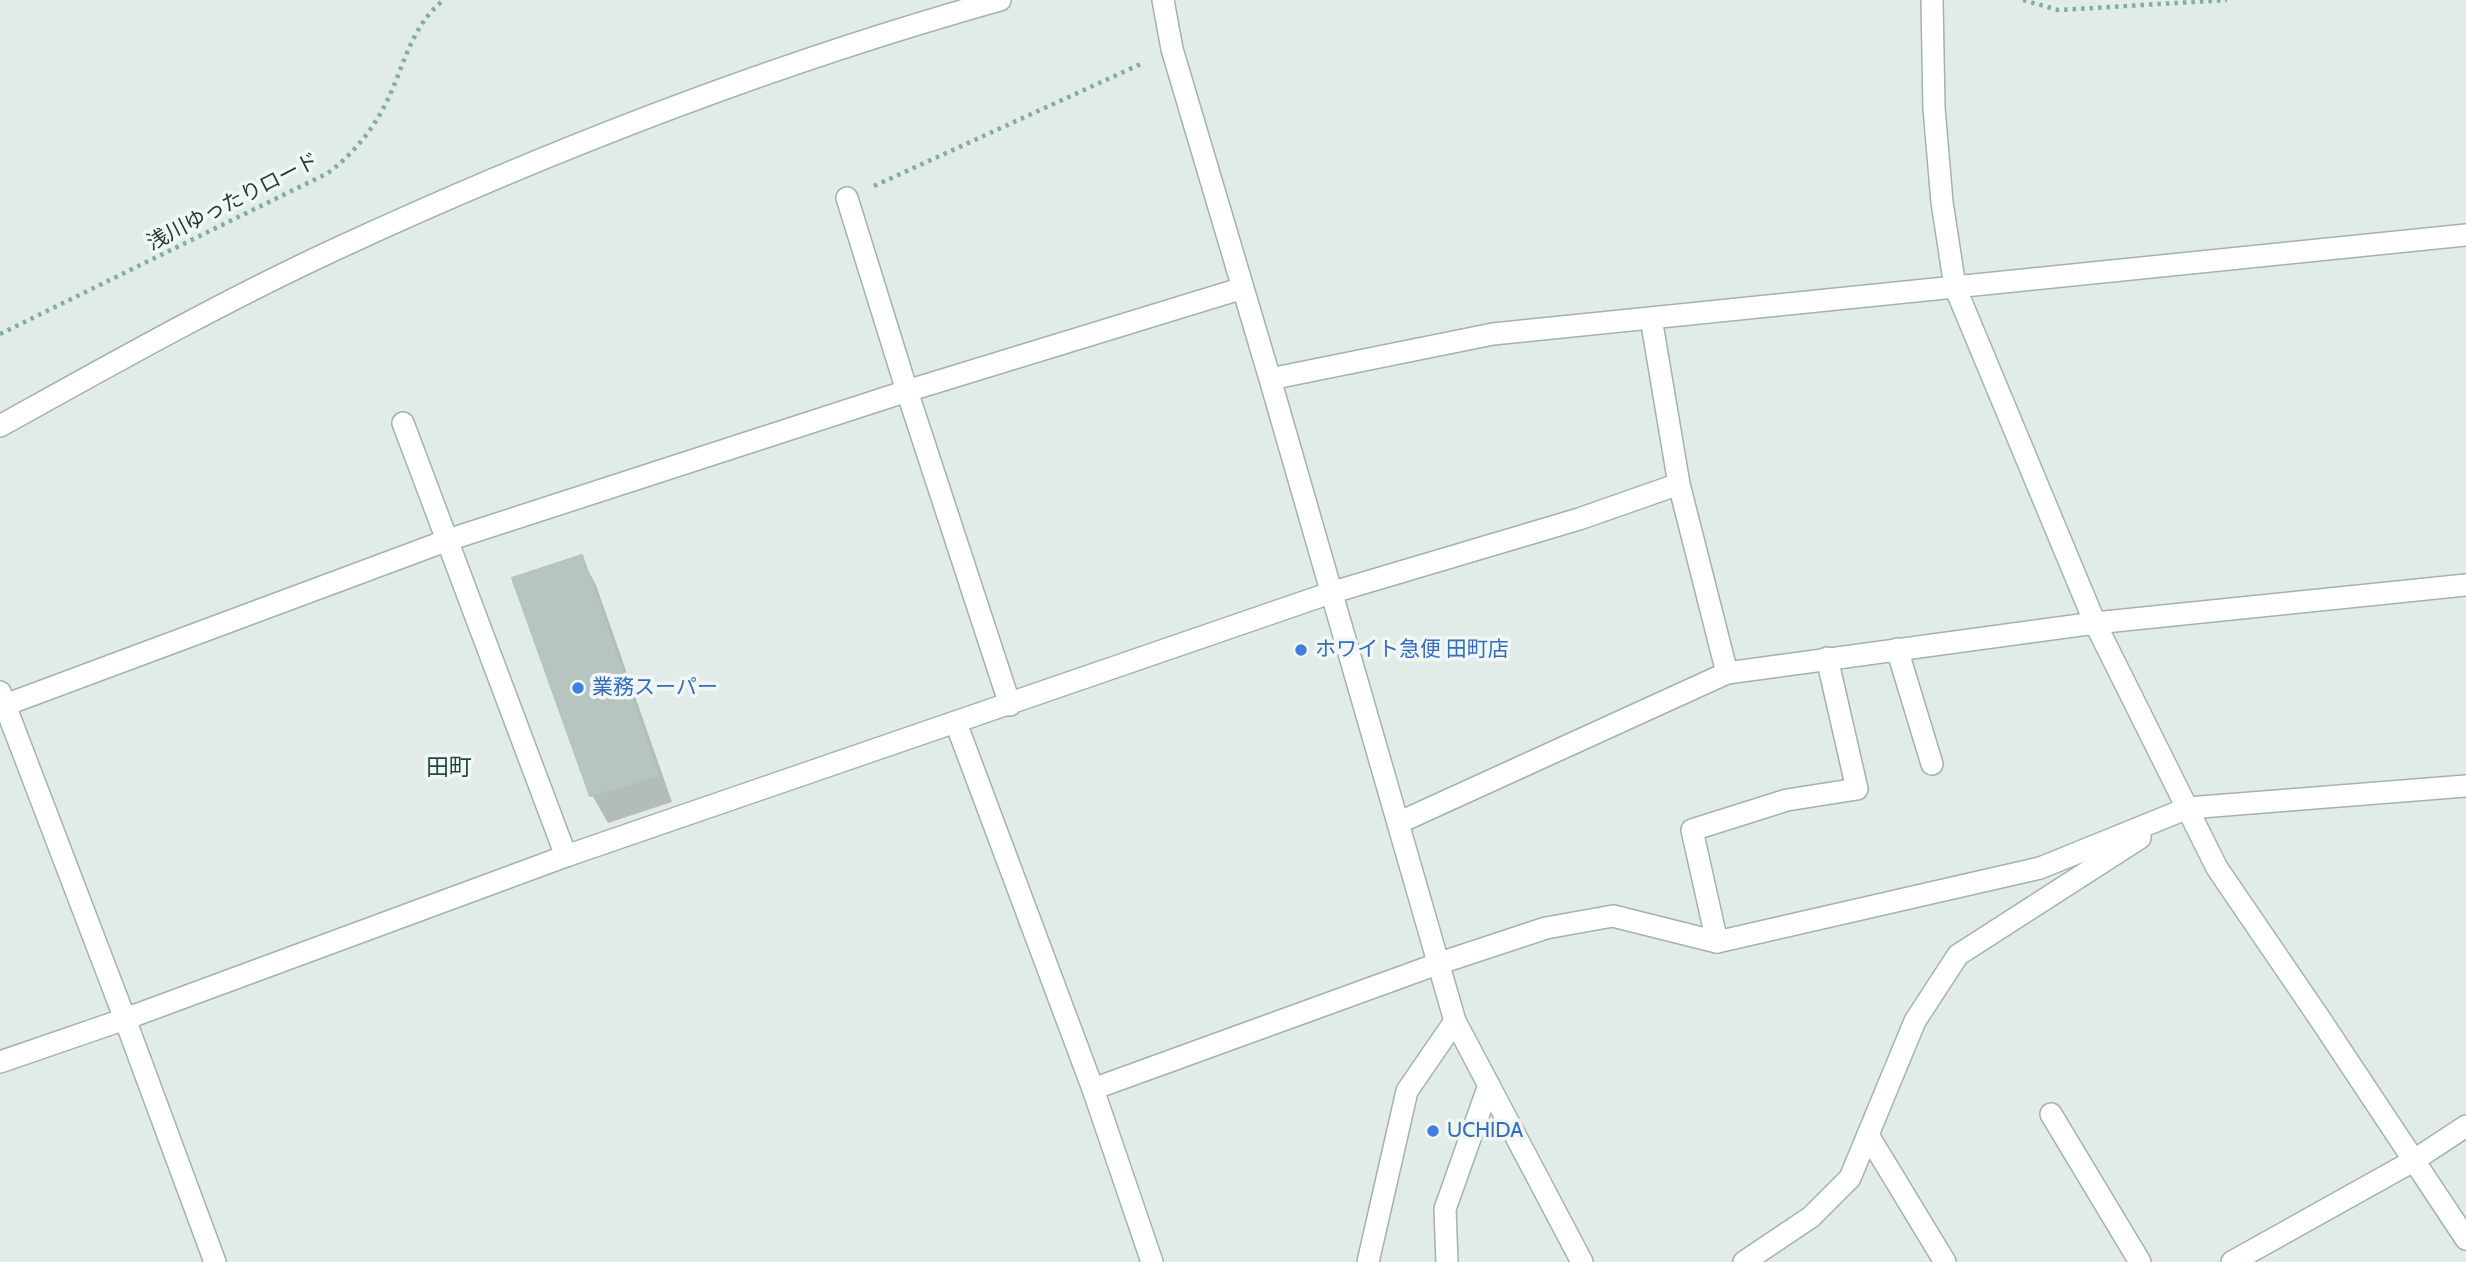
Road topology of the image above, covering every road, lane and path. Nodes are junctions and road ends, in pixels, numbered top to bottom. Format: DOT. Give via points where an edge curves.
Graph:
graph roads {
  1 [pos="444,0"];
  2 [pos="1000,0"];
  3 [pos="1163,0"];
  4 [pos="1932,0"];
  5 [pos="2023,0"];
  6 [pos="2227,0"];
  7 [pos="1172,49"];
  8 [pos="848,198"];
  9 [pos="2466,235"];
  10 [pos="1955,287"];
  11 [pos="1243,288"];
  12 [pos="1651,318"];
  13 [pos="0,334"];
  14 [pos="1270,379"];
  15 [pos="907,391"];
  16 [pos="403,423"];
  17 [pos="0,426"];
  18 [pos="1679,484"];
  19 [pos="448,540"];
  20 [pos="2466,585"];
  21 [pos="1330,593"];
  22 [pos="2095,623"];
  23 [pos="1897,649"];
  24 [pos="1827,658"];
  25 [pos="1727,673"];
  26 [pos="2,698"];
  27 [pos="1010,705"];
  28 [pos="956,723"];
  29 [pos="1932,764"];
  30 [pos="2466,786"];
  31 [pos="2188,808"];
  32 [pos="1398,823"];
  33 [pos="566,856"];
  34 [pos="1717,942"];
  35 [pos="1440,963"];
  36 [pos="125,1019"];
  37 [pos="1455,1021"];
  38 [pos="0,1062"];
  39 [pos="1489,1085"];
  40 [pos="1093,1089"];
  41 [pos="2051,1114"];
  42 [pos="2466,1126"];
  43 [pos="1868,1135"];
  44 [pos="2413,1161"];
  45 [pos="2466,1239"];
  46 [pos="215,1262"];
  47 [pos="1152,1262"];
  48 [pos="1367,1262"];
  49 [pos="1447,1262"];
  50 [pos="1582,1262"];
  51 [pos="1744,1262"];
  52 [pos="1945,1262"];
  53 [pos="2140,1262"];
  54 [pos="2232,1262"];
  1 -- 13 [label="path, 浅川ゆったりロード" via="420,25 387,102 347,159 328,173"];
  2 -- 17 [label="street" via="773,70 433,205 252,290"];
  3 -- 7 [label="street"];
  4 -- 10 [label="street" via="1934,108"];
  5 -- 6 [label="path" via="2059,10"];
  7 -- 8 [label="path"];
  7 -- 11 [label="street"];
  8 -- 15 [label="street"];
  9 -- 10 [label="street"];
  10 -- 12 [label="street"];
  10 -- 22 [label="street"];
  11 -- 14 [label="street"];
  11 -- 15 [label="street"];
  12 -- 14 [label="street" via="1493,334"];
  12 -- 18 [label="street"];
  14 -- 21 [label="street"];
  15 -- 19 [label="street"];
  15 -- 27 [label="street"];
  16 -- 19 [label="street"];
  18 -- 21 [label="street" via="1579,519"];
  18 -- 25 [label="street"];
  19 -- 26 [label="street"];
  19 -- 33 [label="street"];
  20 -- 22 [label="street"];
  21 -- 27 [label="street"];
  21 -- 32 [label="street"];
  22 -- 23 [label="street"];
  22 -- 31 [label="street"];
  23 -- 24 [label="street"];
  23 -- 29 [label="street"];
  24 -- 25 [label="street"];
  24 -- 34 [label="street" via="1857,789 1787,800 1692,830"];
  25 -- 32 [label="street"];
  26 -- 36 [label="street"];
  27 -- 28 [label="street"];
  28 -- 33 [label="street"];
  28 -- 40 [label="street"];
  30 -- 31 [label="street"];
  31 -- 34 [label="street" via="2040,868"];
  31 -- 43 [label="street" via="1958,955 1915,1021"];
  31 -- 44 [label="street" via="2217,868"];
  32 -- 35 [label="street"];
  33 -- 36 [label="street"];
  34 -- 35 [label="street" via="1613,916 1546,928"];
  35 -- 37 [label="street"];
  35 -- 40 [label="street"];
  36 -- 38 [label="street"];
  36 -- 46 [label="street"];
  37 -- 39 [label="street"];
  37 -- 48 [label="street" via="1407,1091"];
  39 -- 49 [label="street" via="1445,1209"];
  39 -- 50 [label="street"];
  40 -- 47 [label="street"];
  41 -- 53 [label="street"];
  42 -- 44 [label="street"];
  43 -- 51 [label="street" via="1850,1178 1811,1217"];
  43 -- 52 [label="street"];
  44 -- 45 [label="street"];
  44 -- 54 [label="street"];
}
